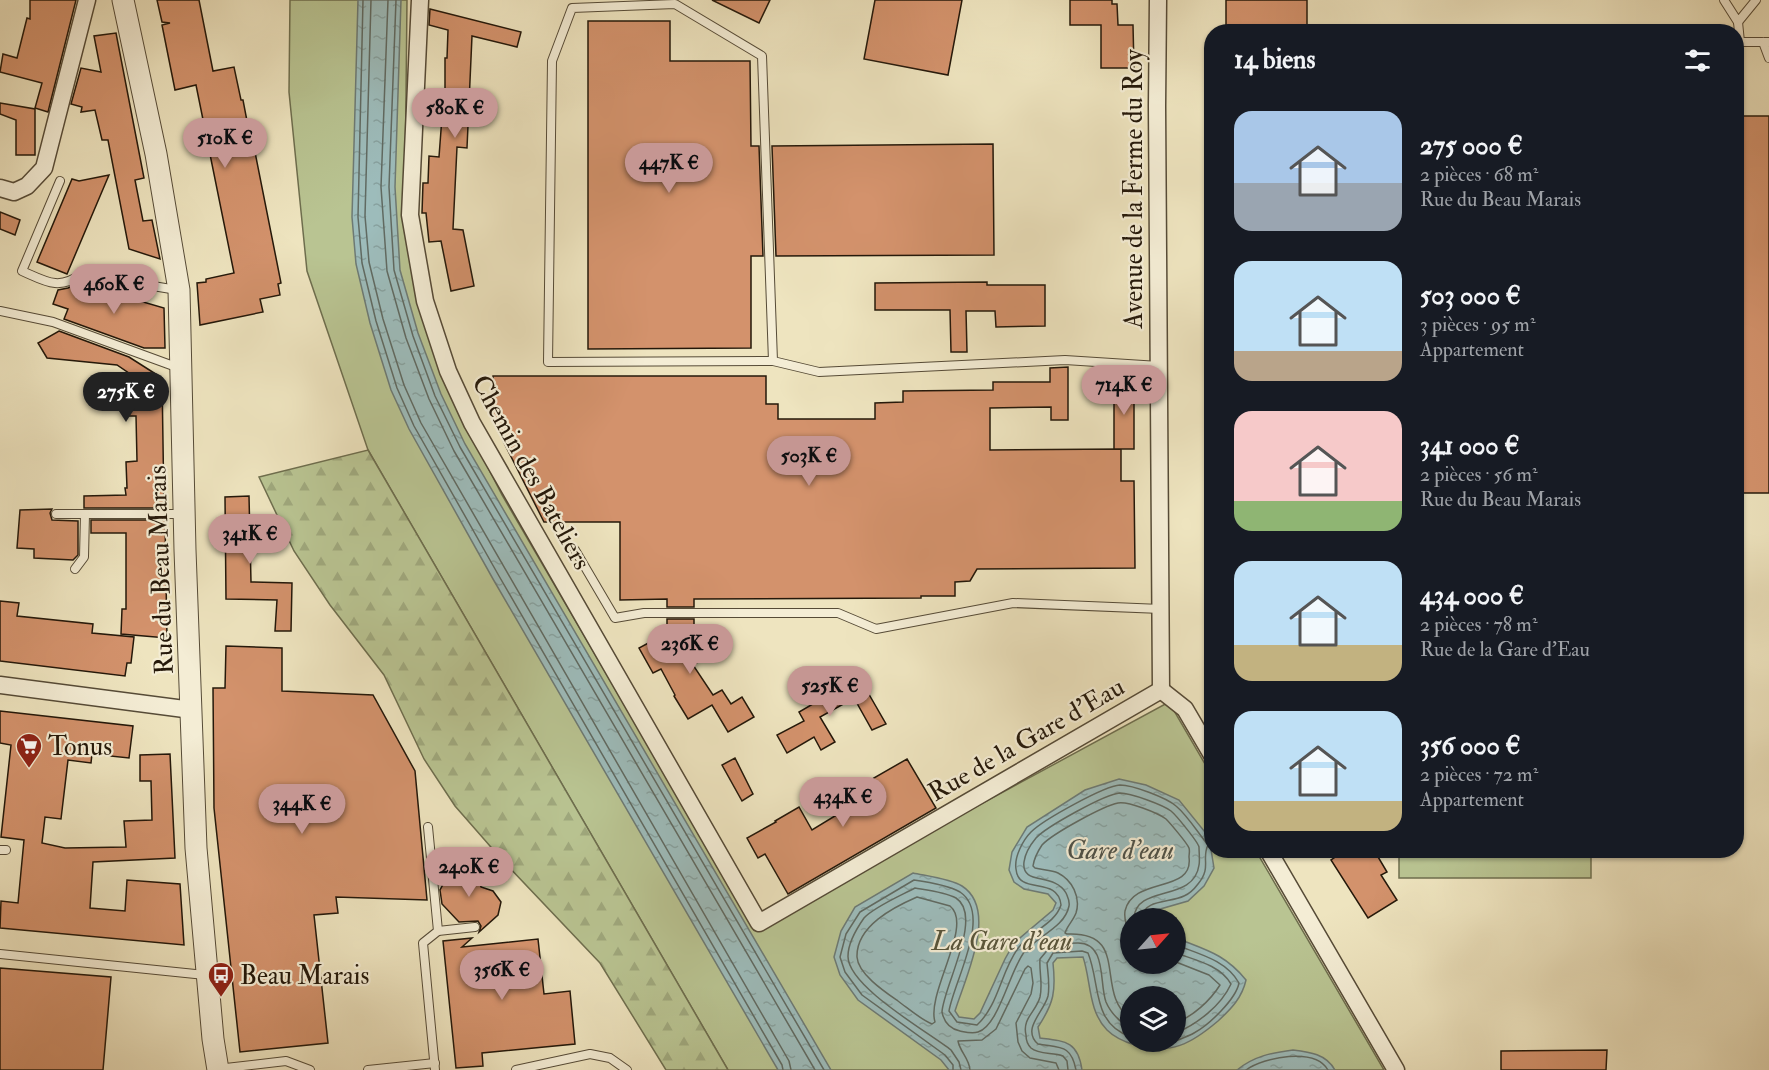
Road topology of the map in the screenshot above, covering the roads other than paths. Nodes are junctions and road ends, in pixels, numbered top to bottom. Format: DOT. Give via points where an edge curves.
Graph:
graph roads {
  1 [pos="87,0"];
  2 [pos="123,0"];
  3 [pos="420,0"];
  4 [pos="1158,0"];
  5 [pos="1724,0"];
  6 [pos="1756,0"];
  7 [pos="1738,22"];
  8 [pos="1744,42"];
  9 [pos="1766,42"];
  10 [pos="1769,58"];
  11 [pos="60,181"];
  12 [pos="0,188"];
  13 [pos="179,290"];
  14 [pos="0,311"];
  15 [pos="773,361"];
  16 [pos="1159,366"];
  17 [pos="182,369"];
  18 [pos="56,514"];
  19 [pos="85,514"];
  20 [pos="184,514"];
  21 [pos="575,550"];
  22 [pos="75,569"];
  23 [pos="1161,609"];
  24 [pos="0,685"];
  25 [pos="1161,690"];
  26 [pos="192,710"];
  27 [pos="1204,741"];
  28 [pos="428,827"];
  29 [pos="1273,858"];
  30 [pos="759,923"];
  31 [pos="476,927"];
  32 [pos="438,931"];
  33 [pos="0,954"];
  34 [pos="207,975"];
  35 [pos="435,1067"];
  36 [pos="217,1069"];
  37 [pos="310,1070"];
  38 [pos="368,1070"];
  39 [pos="516,1070"];
  40 [pos="627,1070"];
  41 [pos="1396,1070"];
  1 -- 12 [label="street" via="44,168 27,186 14,192"];
  2 -- 13 [label="street, Rue du Beau Marais" via="156,154"];
  3 -- 30 [label="street, Chemin des Bateliers" via="410,215 424,301 448,371 477,432"];
  4 -- 16 [label="street, Avenue de la Ferme du Roy"];
  5 -- 7 [label="lane"];
  6 -- 7 [label="lane"];
  8 -- 9 [label="lane"];
  9 -- 10 [label="lane"];
  11 -- 13 [label="lane" via="22,272 52,284 70,282 81,274"];
  13 -- 17 [label="street, Rue du Beau Marais"];
  14 -- 17 [label="lane" via="53,322"];
  15 -- 15 [label="lane" via="548,362 552,61 572,8 675,4 762,56"];
  15 -- 16 [label="lane" via="819,372 1065,360"];
  16 -- 23 [label="street, Avenue de la Ferme du Roy"];
  17 -- 20 [label="street, Rue du Beau Marais"];
  18 -- 19 [label="lane"];
  19 -- 20 [label="lane"];
  19 -- 22 [label="lane" via="84,557"];
  20 -- 26 [label="street, Rue du Beau Marais"];
  21 -- 23 [label="lane" via="615,618 644,613 838,613 876,629 1013,603"];
  23 -- 25 [label="street, Avenue de la Ferme du Roy"];
  24 -- 26 [label="street"];
  25 -- 27 [label="street" via="1185,709"];
  25 -- 30 [label="street, Rue de la Gare d'Eau"];
  26 -- 34 [label="street, Rue du Beau Marais" via="196,848"];
  28 -- 32 [label="lane"];
  29 -- 41 [label="street"];
  31 -- 32 [label="lane"];
  32 -- 35 [label="lane" via="423,943"];
  33 -- 34 [label="lane"];
  34 -- 36 [label="street, Rue du Beau Marais"];
  35 -- 38 [label="lane"];
  36 -- 37 [label="lane" via="286,1061"];
  39 -- 40 [label="lane" via="590,1054 610,1059"];
}
